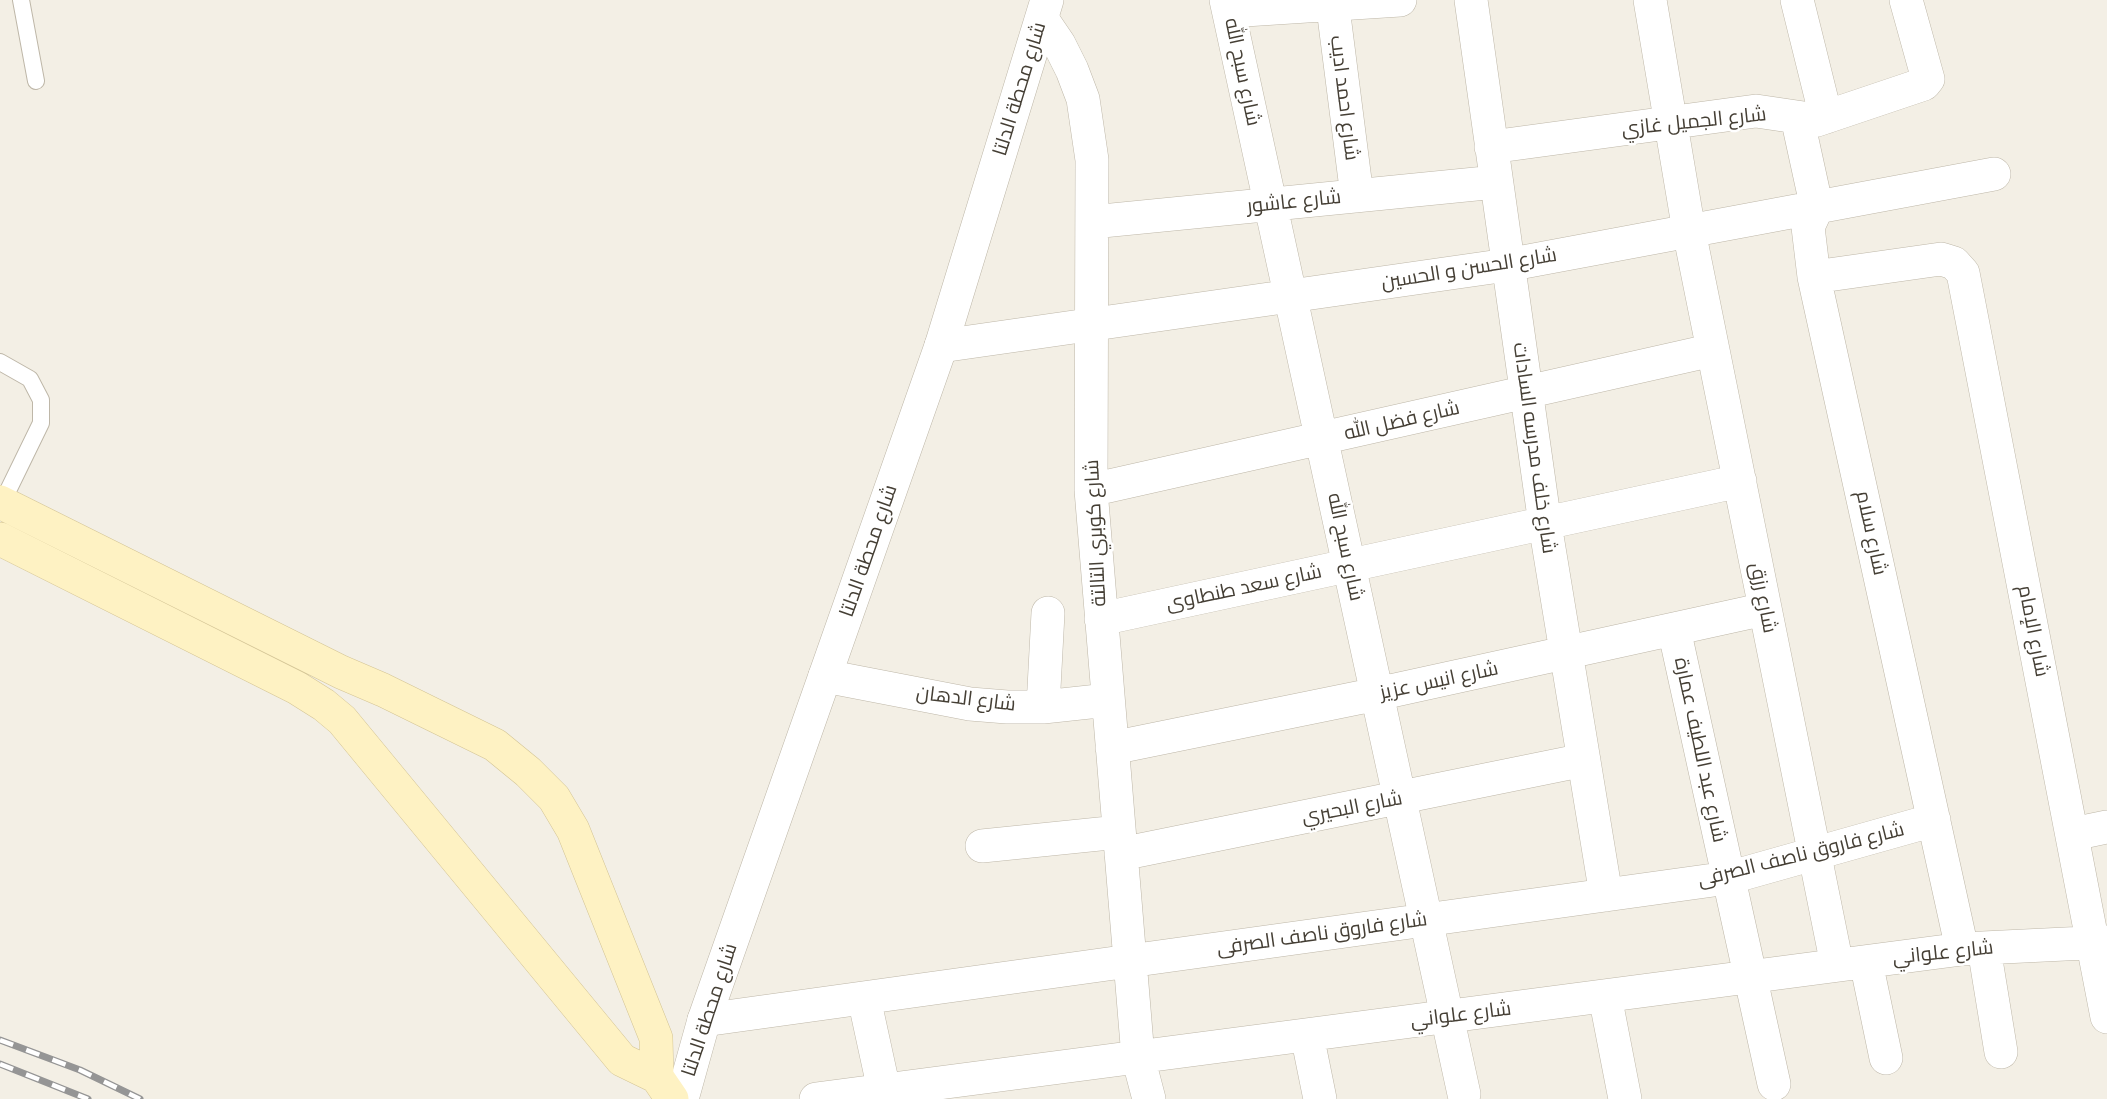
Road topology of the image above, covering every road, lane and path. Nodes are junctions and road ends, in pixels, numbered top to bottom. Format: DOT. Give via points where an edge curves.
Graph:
graph roads {
  1 [pos="21,0"];
  2 [pos="1400,0"];
  3 [pos="1471,0"];
  4 [pos="1650,0"];
  5 [pos="1797,0"];
  6 [pos="1906,0"];
  7 [pos="1332,2"];
  8 [pos="1227,6"];
  9 [pos="1045,10"];
  10 [pos="36,81"];
  11 [pos="1812,117"];
  12 [pos="1671,123"];
  13 [pos="1491,147"];
  14 [pos="1994,174"];
  15 [pos="1496,182"];
  16 [pos="1357,196"];
  17 [pos="1270,205"];
  18 [pos="1816,208"];
  19 [pos="1092,222"];
  20 [pos="1689,231"];
  21 [pos="1507,265"];
  22 [pos="1814,277"];
  23 [pos="1290,296"];
  24 [pos="1091,324"];
  25 [pos="941,346"];
  26 [pos="1713,350"];
  27 [pos="0,362"];
  28 [pos="1525,393"];
  29 [pos="1321,439"];
  30 [pos="1740,482"];
  31 [pos="1091,490"];
  32 [pos="1,503"];
  33 [pos="1545,524"];
  34 [pos="0,539"];
  35 [pos="1349,566"];
  36 [pos="1765,609"];
  37 [pos="1048,613"];
  38 [pos="1101,619"];
  39 [pos="1674,629"];
  40 [pos="1566,653"];
  41 [pos="825,676"];
  42 [pos="383,690"];
  43 [pos="1377,694"];
  44 [pos="1108,700"];
  45 [pos="1043,707"];
  46 [pos="342,720"];
  47 [pos="1112,748"];
  48 [pos="1584,760"];
  49 [pos="1400,799"];
  50 [pos="1934,820"];
  51 [pos="2107,827"];
  52 [pos="2073,834"];
  53 [pos="1120,843"];
  54 [pos="982,846"];
  55 [pos="1815,854"];
  56 [pos="1728,878"];
  57 [pos="1606,895"];
  58 [pos="1426,920"];
  59 [pos="2100,943"];
  60 [pos="1973,948"];
  61 [pos="1130,961"];
  62 [pos="1852,964"];
  63 [pos="1750,977"];
  64 [pos="1605,996"];
  65 [pos="864,998"];
  66 [pos="1447,1016"];
  67 [pos="2107,1017"];
  68 [pos="704,1020"];
  69 [pos="1307,1035"];
  70 [pos="2001,1052"];
  71 [pos="1138,1057"];
  72 [pos="1886,1058"];
  73 [pos="1774,1084"];
  74 [pos="664,1088"];
  75 [pos="884,1090"];
  76 [pos="1464,1094"];
  77 [pos="682,1099"];
  78 [pos="816,1099"];
  79 [pos="1149,1099"];
  80 [pos="1320,1099"];
  81 [pos="1625,1099"];
  1 -- 10 [label="lane"];
  2 -- 7 [label="street"];
  3 -- 13 [label="street, شارع خلف مدرسه السادات"];
  4 -- 12 [label="street, شارع رزق"];
  5 -- 11 [label="street, شارع سلام"];
  6 -- 11 [label="street, شارع الجميل غازي" via="1927,82"];
  7 -- 8 [label="street"];
  7 -- 16 [label="street, شارع احمد اديب"];
  8 -- 17 [label="street, شارع سبح الله"];
  9 -- 19 [label="street, شارع كوبري التالتة" via="1083,99 1092,160"];
  9 -- 25 [label="street, شارع محطة الدلتا"];
  11 -- 12 [label="street, شارع الجميل غازي" via="1756,111"];
  11 -- 18 [label="street, شارع سلام"];
  12 -- 13 [label="street, شارع الجميل غازي"];
  12 -- 20 [label="street, شارع رزق"];
  13 -- 15 [label="street, شارع خلف مدرسه السادات"];
  14 -- 18 [label="street, شارع الحسن و الحسين"];
  15 -- 16 [label="street, شارع عاشور"];
  15 -- 21 [label="street, شارع خلف مدرسه السادات"];
  16 -- 17 [label="street, شارع عاشور"];
  17 -- 19 [label="street, شارع عاشور"];
  17 -- 23 [label="street, شارع سبح الله"];
  18 -- 20 [label="street, شارع الحسن و الحسين"];
  18 -- 22 [label="street, شارع سلام" via="1808,227"];
  19 -- 24 [label="street, شارع كوبري التالتة"];
  20 -- 21 [label="street, شارع الحسن و الحسين"];
  20 -- 26 [label="street, شارع رزق"];
  21 -- 23 [label="street, شارع الحسن و الحسين"];
  21 -- 28 [label="street, شارع خلف مدرسه السادات"];
  22 -- 50 [label="street, شارع سلام"];
  22 -- 52 [label="street, شارع الإمام" via="1941,259 1954,263 1963,273"];
  23 -- 24 [label="street, شارع الحسن و الحسين"];
  23 -- 29 [label="street, شارع سبح الله"];
  24 -- 25 [label="street, شارع الحسن و الحسين"];
  24 -- 31 [label="street, شارع كوبري التالتة"];
  25 -- 41 [label="street, شارع محطة الدلتا"];
  26 -- 28 [label="street, شارع فضل الله"];
  26 -- 30 [label="street, شارع رزق"];
  27 -- 32 [label="lane" via="30,379 41,400 41,423"];
  28 -- 29 [label="street, شارع فضل الله"];
  28 -- 33 [label="street, شارع خلف مدرسه السادات"];
  29 -- 31 [label="street, شارع فضل الله"];
  29 -- 35 [label="street, شارع سبح الله"];
  30 -- 33 [label="street, شارع سعد طنطاوى"];
  30 -- 36 [label="street, شارع رزق"];
  31 -- 38 [label="street, شارع كوبري التالتة"];
  32 -- 42 [label="main road"];
  33 -- 35 [label="street, شارع سعد طنطاوى"];
  33 -- 40 [label="street, شارع خلف مدرسه السادات"];
  34 -- 46 [label="main road" via="297,688"];
  35 -- 38 [label="street, شارع سعد طنطاوى"];
  35 -- 43 [label="street, شارع سبح الله"];
  36 -- 39 [label="street, شارع انيس عزيز"];
  36 -- 55 [label="street, شارع رزق"];
  37 -- 45 [label="street"];
  38 -- 44 [label="street, شارع كوبري التالتة"];
  39 -- 40 [label="street, شارع انيس عزيز"];
  39 -- 56 [label="street, شارع عبد اللطيف عمارة"];
  40 -- 43 [label="street, شارع انيس عزيز"];
  40 -- 48 [label="street, شارع خلف مدرسه السادات"];
  41 -- 45 [label="street, شارع الدهان" via="970,704"];
  41 -- 68 [label="street, شارع محطة الدلتا"];
  42 -- 46 [label="main road"];
  42 -- 74 [label="main road" via="495,746 554,798 573,830 656,1038"];
  43 -- 47 [label="street, شارع انيس عزيز"];
  43 -- 49 [label="street, شارع سبح الله"];
  44 -- 45 [label="street, شارع الدهان"];
  44 -- 47 [label="street, شارع كوبري التالتة"];
  46 -- 74 [label="main road" via="622,1060"];
  47 -- 53 [label="street, شارع كوبري التالتة"];
  48 -- 49 [label="street, شارع البحيري"];
  48 -- 57 [label="street, شارع خلف مدرسه السادات"];
  49 -- 53 [label="street, شارع البحيري"];
  49 -- 58 [label="street, شارع سبح الله"];
  50 -- 55 [label="street, شارع فاروق ناصف الصرفى"];
  50 -- 60 [label="street, شارع سلام"];
  51 -- 52 [label="street"];
  52 -- 59 [label="street, شارع الإمام"];
  53 -- 54 [label="street, شارع البحيري"];
  53 -- 61 [label="street, شارع كوبري التالتة"];
  55 -- 56 [label="street, شارع فاروق ناصف الصرفى"];
  55 -- 62 [label="street, شارع رزق"];
  56 -- 57 [label="street, شارع فاروق ناصف الصرفى"];
  56 -- 63 [label="street, شارع عبد اللطيف عمارة"];
  57 -- 58 [label="street, شارع فاروق ناصف الصرفى"];
  58 -- 61 [label="street, شارع فاروق ناصف الصرفى"];
  58 -- 66 [label="street, شارع سبح الله"];
  59 -- 60 [label="street, شارع علواني"];
  59 -- 67 [label="street, شارع الإمام"];
  60 -- 62 [label="street, شارع علواني"];
  60 -- 70 [label="street, شارع سلام"];
  61 -- 65 [label="street, شارع فاروق ناصف الصرفى"];
  61 -- 71 [label="street, شارع كوبري التالتة"];
  62 -- 63 [label="street, شارع علواني"];
  62 -- 72 [label="street, شارع رزق"];
  63 -- 64 [label="street, شارع علواني"];
  63 -- 73 [label="street, شارع عبد اللطيف عمارة"];
  64 -- 66 [label="street, شارع علواني"];
  64 -- 81 [label="street"];
  65 -- 68 [label="street, شارع فاروق ناصف الصرفى"];
  65 -- 75 [label="street"];
  66 -- 69 [label="street, شارع علواني"];
  66 -- 76 [label="street, شارع سبح الله"];
  68 -- 77 [label="street, شارع محطة الدلتا"];
  69 -- 71 [label="street, شارع علواني"];
  69 -- 80 [label="street"];
  71 -- 75 [label="street, شارع علواني"];
  71 -- 79 [label="street, شارع كوبري التالتة"];
  75 -- 78 [label="street, شارع علواني"];
}
